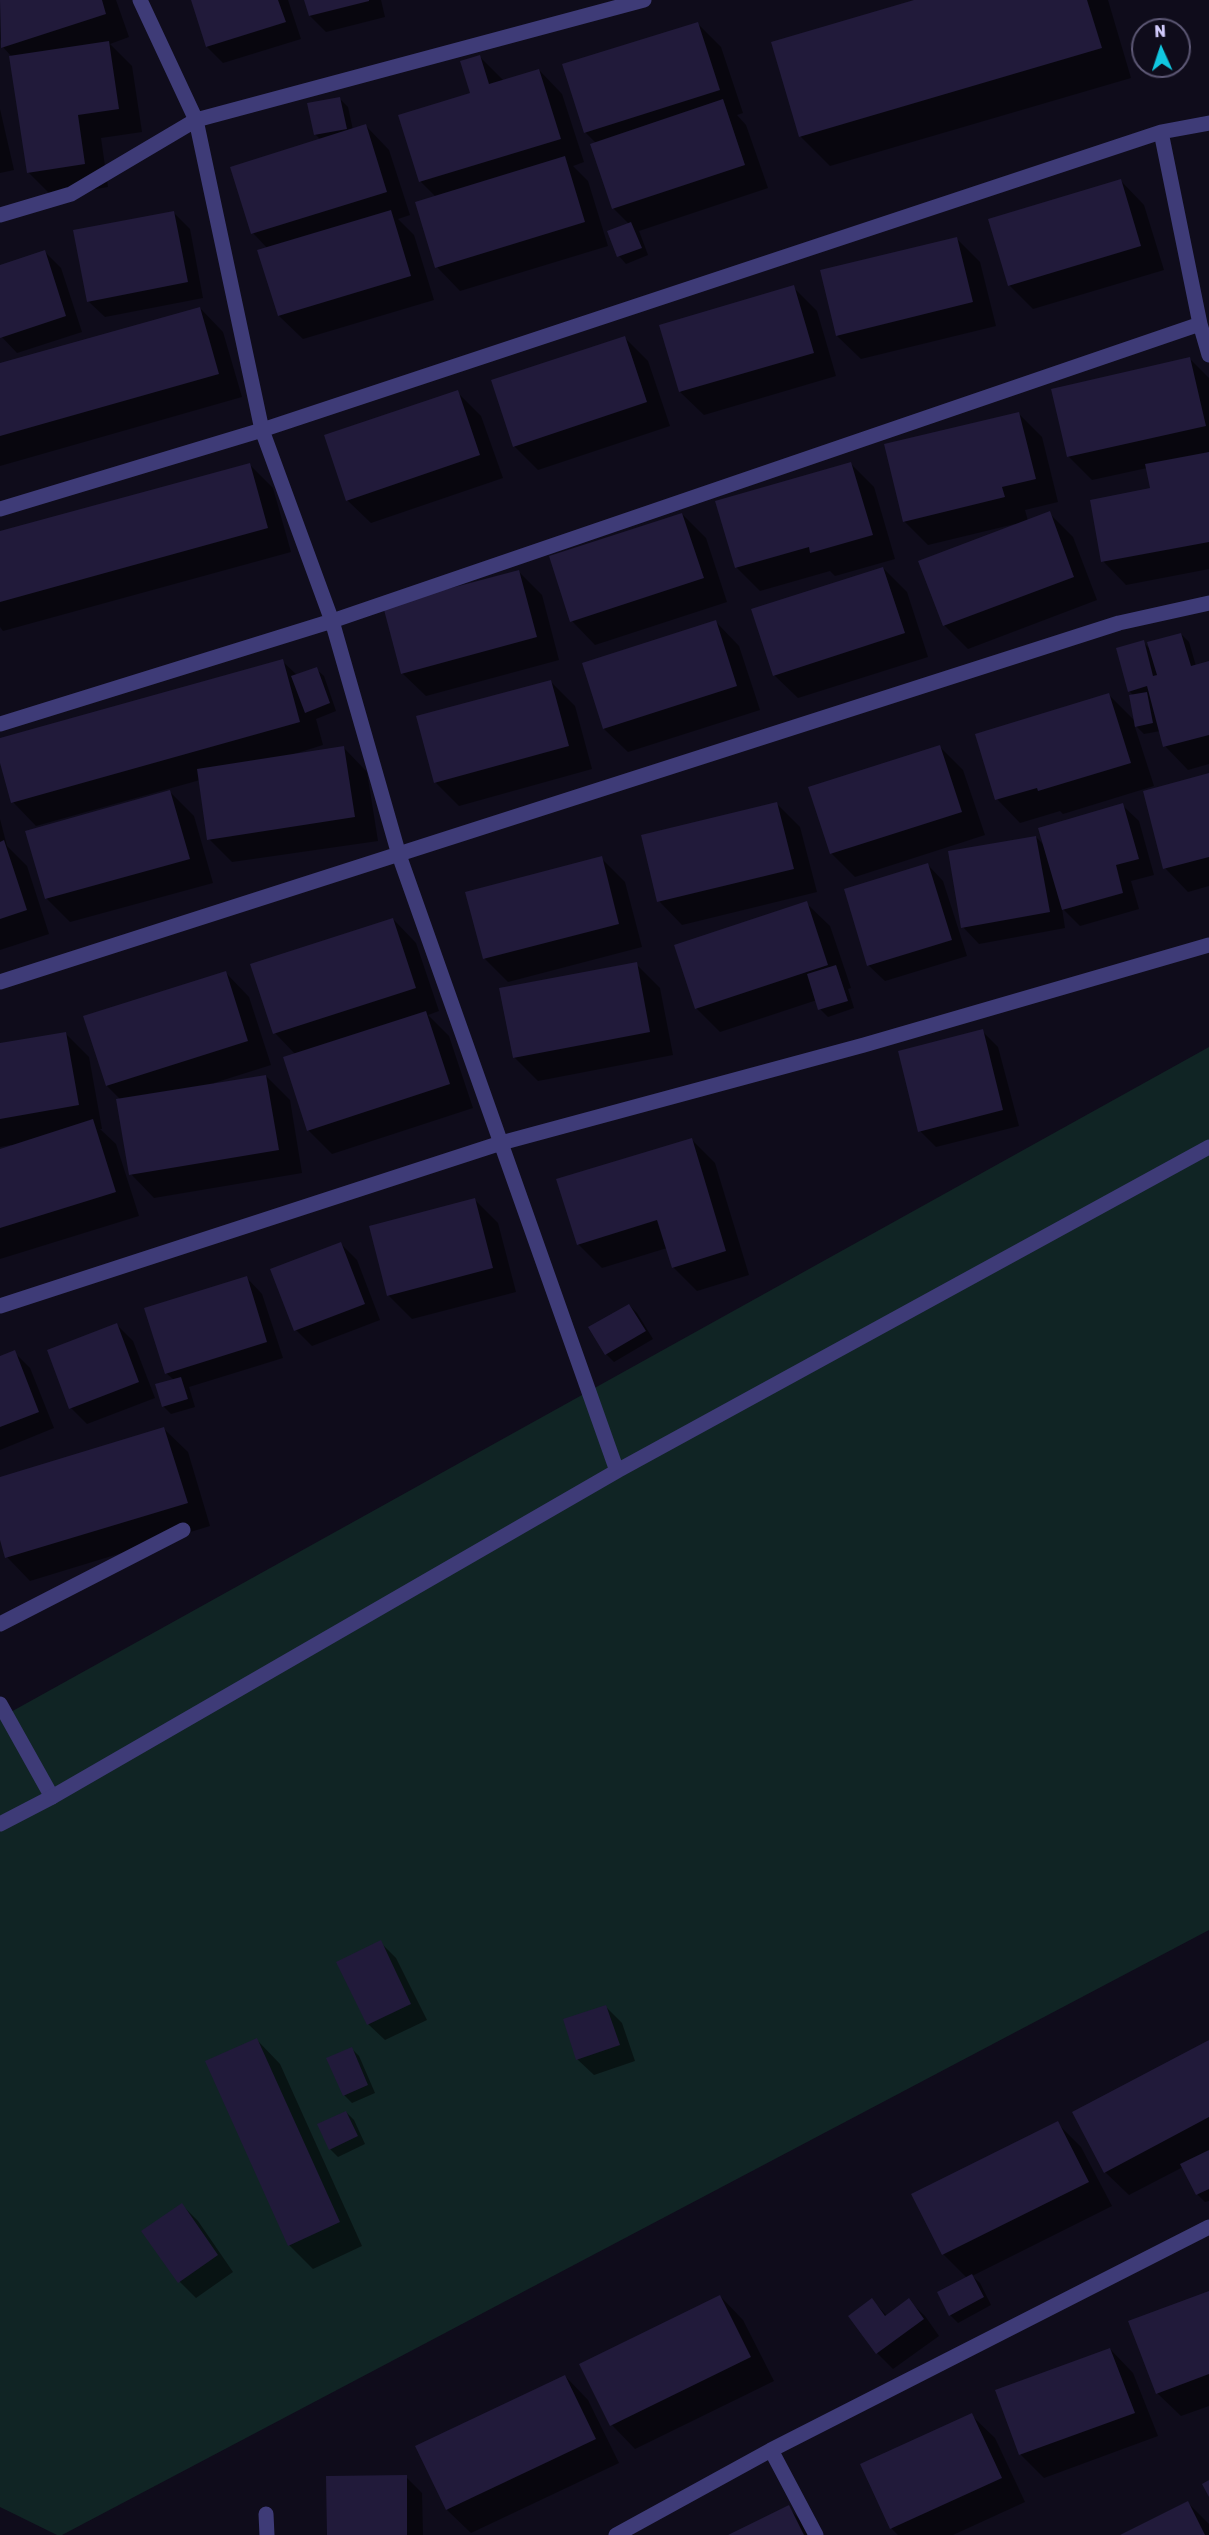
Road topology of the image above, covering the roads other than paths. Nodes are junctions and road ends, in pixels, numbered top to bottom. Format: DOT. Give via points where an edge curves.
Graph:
graph roads {
  1 [pos="140,0"];
  2 [pos="644,0"];
  3 [pos="196,120"];
  4 [pos="1209,123"];
  5 [pos="1161,132"];
  6 [pos="0,215"];
  7 [pos="1200,324"];
  8 [pos="1209,355"];
  9 [pos="262,430"];
  10 [pos="0,509"];
  11 [pos="1209,603"];
  12 [pos="332,621"];
  13 [pos="0,724"];
  14 [pos="399,855"];
  15 [pos="1209,945"];
  16 [pos="0,982"];
  17 [pos="501,1143"];
  18 [pos="1209,1147"];
  19 [pos="0,1306"];
  20 [pos="617,1471"];
  21 [pos="183,1530"];
  22 [pos="0,1624"];
  23 [pos="0,1704"];
  24 [pos="52,1797"];
  25 [pos="0,1824"];
  26 [pos="1209,2226"];
  27 [pos="771,2451"];
  28 [pos="266,2514"];
  29 [pos="267,2535"];
  30 [pos="616,2535"];
  31 [pos="816,2535"];
  1 -- 3 [label="street"];
  2 -- 3 [label="street"];
  3 -- 6 [label="street" via="71,194"];
  3 -- 9 [label="street"];
  4 -- 5 [label="street"];
  5 -- 7 [label="street"];
  5 -- 9 [label="street"];
  7 -- 8 [label="street"];
  7 -- 12 [label="street"];
  9 -- 10 [label="street"];
  9 -- 12 [label="street"];
  11 -- 14 [label="street" via="1119,623"];
  12 -- 13 [label="street"];
  12 -- 14 [label="street"];
  14 -- 16 [label="street"];
  14 -- 17 [label="street"];
  15 -- 17 [label="street" via="864,1045"];
  17 -- 19 [label="street"];
  17 -- 20 [label="street"];
  18 -- 20 [label="street"];
  20 -- 24 [label="street"];
  21 -- 22 [label="street"];
  23 -- 24 [label="street"];
  24 -- 25 [label="street"];
  26 -- 27 [label="street"];
  27 -- 30 [label="street"];
  27 -- 31 [label="street"];
  28 -- 29 [label="street"];
}
